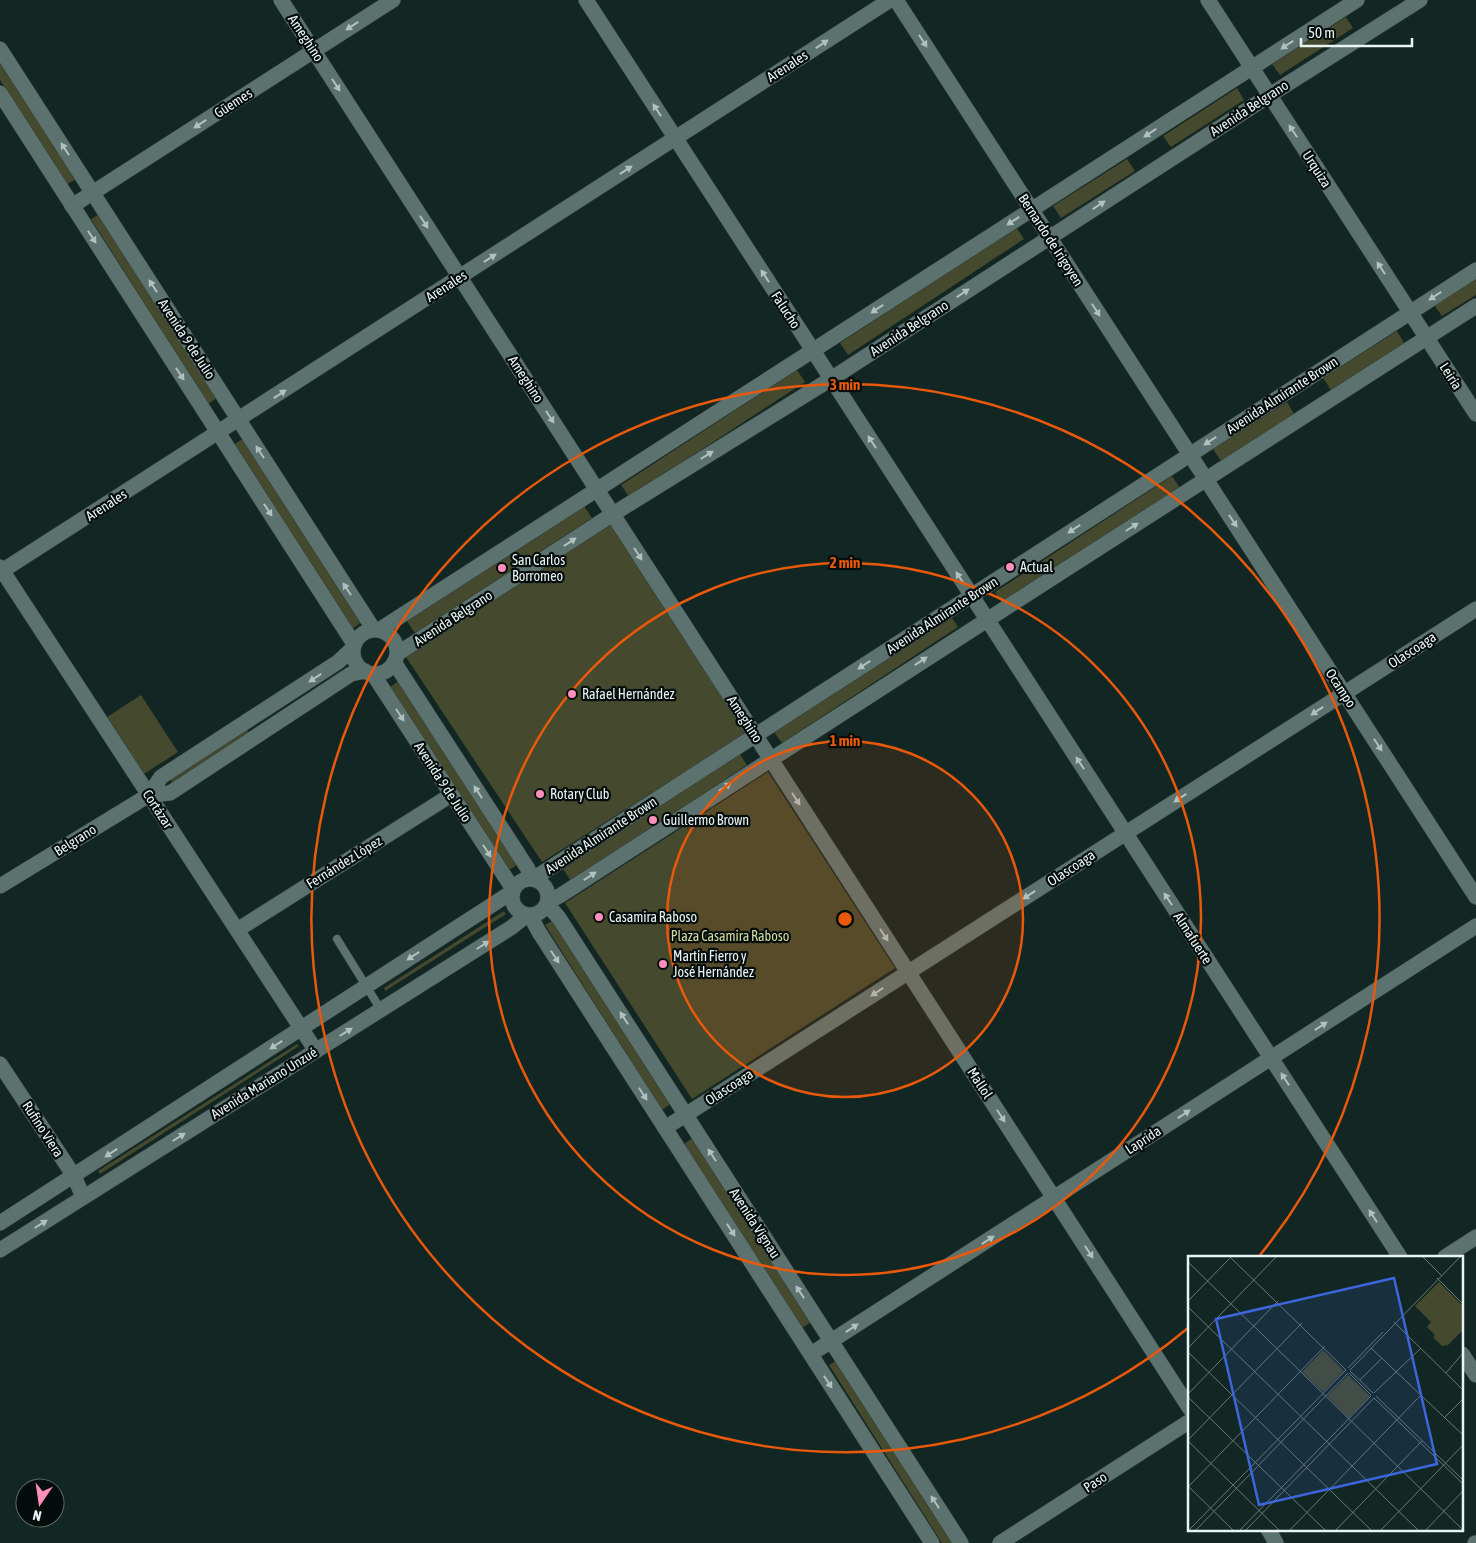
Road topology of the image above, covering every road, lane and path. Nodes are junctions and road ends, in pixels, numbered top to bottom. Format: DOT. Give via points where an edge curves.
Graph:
graph roads {
  1 [pos="282,0"];
  2 [pos="392,0"];
  3 [pos="586,0"];
  4 [pos="890,0"];
  5 [pos="896,0"];
  6 [pos="1208,0"];
  7 [pos="1357,0"];
  8 [pos="1420,0"];
  9 [pos="0,49"];
  10 [pos="314,51"];
  11 [pos="1252,68"];
  12 [pos="0,93"];
  13 [pos="1270,95"];
  14 [pos="675,138"];
  15 [pos="93,193"];
  16 [pos="72,206"];
  17 [pos="1032,210"];
  18 [pos="1049,237"];
  19 [pos="1476,270"];
  20 [pos="460,277"];
  21 [pos="1476,306"];
  22 [pos="1410,312"];
  23 [pos="1427,338"];
  24 [pos="813,351"];
  25 [pos="831,379"];
  26 [pos="1476,414"];
  27 [pos="239,420"];
  28 [pos="218,433"];
  29 [pos="1190,454"];
  30 [pos="1206,480"];
  31 [pos="597,490"];
  32 [pos="613,514"];
  33 [pos="1,569"];
  34 [pos="971,596"];
  35 [pos="1476,609"];
  36 [pos="987,619"];
  37 [pos="376,630"];
  38 [pos="354,646"];
  39 [pos="396,658"];
  40 [pos="369,672"];
  41 [pos="1344,693"];
  42 [pos="254,717"];
  43 [pos="263,732"];
  44 [pos="756,735"];
  45 [pos="770,758"];
  46 [pos="149,795"];
  47 [pos="451,795"];
  48 [pos="1125,833"];
  49 [pos="532,879"];
  50 [pos="0,886"];
  51 [pos="513,891"];
  52 [pos="1476,897"];
  53 [pos="548,903"];
  54 [pos="528,915"];
  55 [pos="1476,926"];
  56 [pos="237,930"];
  57 [pos="337,939"];
  58 [pos="908,972"];
  59 [pos="366,986"];
  60 [pos="381,1010"];
  61 [pos="302,1028"];
  62 [pos="316,1051"];
  63 [pos="1271,1058"];
  64 [pos="0,1064"];
  65 [pos="686,1114"];
  66 [pos="665,1128"];
  67 [pos="74,1176"];
  68 [pos="83,1197"];
  69 [pos="1054,1198"];
  70 [pos="0,1223"];
  71 [pos="1476,1236"];
  72 [pos="2,1245"];
  73 [pos="1399,1256"];
  74 [pos="1446,1256"];
  75 [pos="831,1341"];
  76 [pos="811,1354"];
  77 [pos="1464,1357"];
  78 [pos="1476,1375"];
  79 [pos="1188,1406"];
  80 [pos="1188,1422"];
  81 [pos="1269,1530"];
  82 [pos="932,1543"];
  83 [pos="961,1543"];
  84 [pos="1000,1543"];
  85 [pos="1276,1543"];
  1 -- 10 [label="street, Ameghino"];
  2 -- 10 [label="street, Güemes, one-way"];
  14 -- 3 [label="street, Falucho, one-way"];
  14 -- 4 [label="street, Arenales, one-way"];
  5 -- 17 [label="street, Bernardo de Irigoyen, one-way"];
  6 -- 11 [label="street, Urquiza"];
  7 -- 11 [label="street, one-way"];
  8 -- 13 [label="street, Avenida Belgrano"];
  15 -- 9 [label="street, Avenida 9 de Julio, one-way"];
  10 -- 15 [label="street, Güemes, one-way"];
  10 -- 20 [label="street, Ameghino, one-way"];
  11 -- 13 [label="street, Urquiza"];
  11 -- 17 [label="street, one-way"];
  12 -- 16 [label="street, Avenida 9 de Julio"];
  18 -- 13 [label="street, Avenida Belgrano, one-way"];
  22 -- 13 [label="street, Urquiza, one-way"];
  20 -- 14 [label="street, Arenales, one-way"];
  24 -- 14 [label="street, Falucho, one-way"];
  15 -- 16 [label="street, Güemes"];
  27 -- 15 [label="street, Avenida 9 de Julio, one-way"];
  16 -- 28 [label="street, Avenida 9 de Julio, one-way"];
  17 -- 18 [label="street, Bernardo de Irigoyen"];
  17 -- 24 [label="street, one-way"];
  25 -- 18 [label="street, Avenida Belgrano, one-way"];
  18 -- 29 [label="street, Bernardo de Irigoyen, one-way"];
  19 -- 22 [label="street, Avenida Almirante Brown, one-way"];
  27 -- 20 [label="street, Arenales, one-way"];
  20 -- 31 [label="street, Ameghino, one-way"];
  21 -- 23 [label="street, Avenida Almirante Brown"];
  22 -- 23 [label="street, Urquiza"];
  22 -- 29 [label="street, Avenida Almirante Brown, one-way"];
  23 -- 26 [label="street, Leiría"];
  23 -- 30 [label="street, Avenida Almirante Brown"];
  24 -- 25 [label="street, Falucho"];
  24 -- 31 [label="street"];
  32 -- 25 [label="street, Avenida Belgrano, one-way"];
  34 -- 25 [label="street, Falucho, one-way"];
  27 -- 28 [label="street, Arenales"];
  37 -- 27 [label="street, Avenida 9 de Julio, one-way"];
  28 -- 33 [label="street, Arenales"];
  28 -- 38 [label="street, Avenida 9 de Julio, one-way"];
  29 -- 30 [label="street, Bernardo de Irigoyen"];
  29 -- 34 [label="street, Avenida Almirante Brown, one-way"];
  36 -- 30 [label="street, Avenida Almirante Brown, one-way"];
  30 -- 41 [label="street, Ocampo, one-way"];
  31 -- 32 [label="street, Ameghino"];
  31 -- 37 [label="street"];
  39 -- 32 [label="street, Avenida Belgrano, one-way"];
  32 -- 44 [label="street, Ameghino, one-way"];
  33 -- 46 [label="street, Cortázar"];
  34 -- 36 [label="street, Falucho"];
  34 -- 44 [label="street, Avenida Almirante Brown, one-way"];
  35 -- 41 [label="street, Olascoaga"];
  45 -- 36 [label="street, Avenida Almirante Brown, one-way"];
  48 -- 36 [label="street, Almafuerte, one-way"];
  37 -- 38 [label="street" via="363,633"];
  37 -- 39 [label="street" via="390,635"];
  38 -- 40 [label="street" via="356,664"];
  38 -- 42 [label="street, one-way" via="338,662"];
  39 -- 40 [label="street" via="386,670"];
  49 -- 39 [label="street, Avenida 9 de Julio, one-way"];
  40 -- 43 [label="street" via="351,674"];
  40 -- 47 [label="street, Avenida 9 de Julio, one-way"];
  41 -- 48 [label="street, Olascoaga, one-way"];
  41 -- 52 [label="street, Ocampo, one-way"];
  42 -- 43 [label="street"];
  42 -- 46 [label="street" via="161,778"];
  43 -- 46 [label="street" via="170,793"];
  44 -- 45 [label="street, Ameghino"];
  44 -- 49 [label="street, Avenida Almirante Brown"];
  53 -- 45 [label="street, Avenida Almirante Brown, one-way"];
  45 -- 58 [label="street, Mallol, one-way"];
  46 -- 50 [label="street, Belgrano"];
  46 -- 56 [label="street, Cortázar"];
  47 -- 51 [label="street, Avenida 9 de Julio, one-way"];
  47 -- 56 [label="street, Fernández López"];
  48 -- 58 [label="street, Olascoaga, one-way"];
  63 -- 48 [label="street, Almafuerte, one-way"];
  49 -- 51 [label="street" via="522,880"];
  49 -- 53 [label="street" via="539,881 547,890"];
  51 -- 54 [label="street" via="514,907"];
  51 -- 59 [label="street, Avenida Mariano Unzué, one-way"];
  53 -- 54 [label="street" via="541,912"];
  65 -- 53 [label="street, Avenida Vignau, one-way"];
  60 -- 54 [label="street, Avenida Mariano Unzué, one-way"];
  54 -- 66 [label="street, Avenida Vignau, one-way"];
  63 -- 55 [label="street, Laprida, one-way"];
  56 -- 61 [label="street, Cortázar"];
  57 -- 59 [label="lane"];
  58 -- 65 [label="street, Olascoaga, one-way"];
  58 -- 69 [label="street, Mallol, one-way"];
  59 -- 60 [label="lane"];
  59 -- 61 [label="street, Avenida Mariano Unzué"];
  62 -- 60 [label="street, Avenida Mariano Unzué, one-way"];
  61 -- 62 [label="street, Cortázar"];
  61 -- 67 [label="street, Avenida Mariano Unzué, one-way"];
  68 -- 62 [label="street, Avenida Mariano Unzué, one-way"];
  69 -- 63 [label="street, Laprida, one-way"];
  73 -- 63 [label="street, Almafuerte, one-way"];
  64 -- 67 [label="street, Rufino Viera"];
  65 -- 66 [label="street, Olascoaga"];
  75 -- 65 [label="street, Avenida Vignau, one-way"];
  66 -- 76 [label="street, Avenida Vignau, one-way"];
  67 -- 68 [label="street, Rufino Viera"];
  67 -- 70 [label="street, Avenida Mariano Unzué"];
  72 -- 68 [label="street, Avenida Mariano Unzué, one-way"];
  75 -- 69 [label="street, Laprida, one-way"];
  69 -- 79 [label="street, Mallol, one-way"];
  71 -- 74 [label="street"];
  75 -- 76 [label="street, Laprida"];
  83 -- 75 [label="street, Avenida Vignau, one-way"];
  76 -- 82 [label="street, Avenida Vignau, one-way"];
  77 -- 78 [label="street"];
  80 -- 84 [label="street, Paso"];
  81 -- 85 [label="street"];
}
